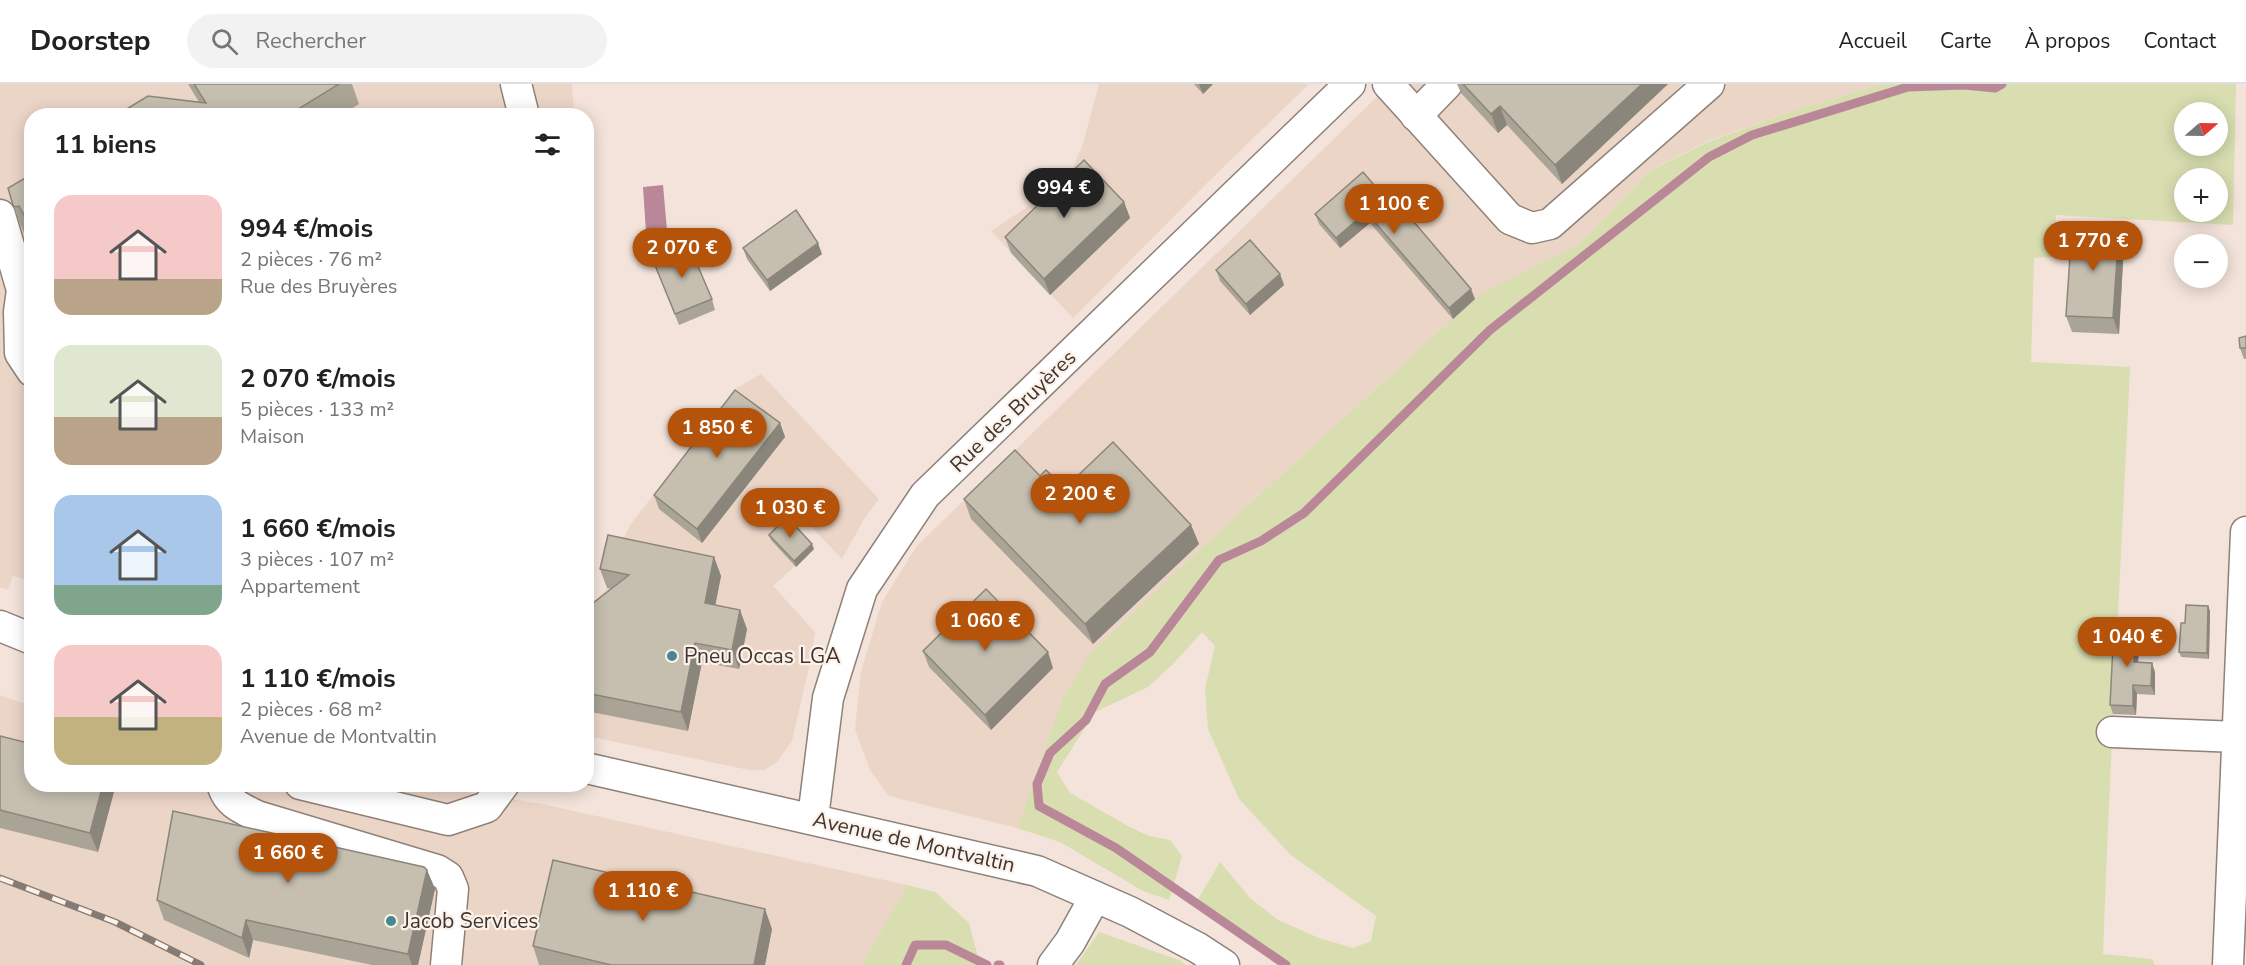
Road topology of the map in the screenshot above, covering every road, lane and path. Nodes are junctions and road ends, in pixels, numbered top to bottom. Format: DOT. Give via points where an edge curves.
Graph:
graph roads {
  1 [pos="516,84"];
  2 [pos="1350,84"];
  3 [pos="1388,84"];
  4 [pos="1447,84"];
  5 [pos="1709,84"];
  6 [pos="522,108"];
  7 [pos="1416,116"];
  8 [pos="0,215"];
  9 [pos="24,359"];
  10 [pos="2246,532"];
  11 [pos="2245,600"];
  12 [pos="0,626"];
  13 [pos="24,636"];
  14 [pos="2112,732"];
  15 [pos="2238,737"];
  16 [pos="594,770"];
  17 [pos="225,792"];
  18 [pos="333,792"];
  19 [pos="498,792"];
  20 [pos="813,818"];
  21 [pos="1095,897"];
  22 [pos="2239,900"];
  23 [pos="446,965"];
  24 [pos="1053,965"];
  25 [pos="1224,965"];
  26 [pos="2228,965"];
  1 -- 6 [label="street"];
  2 -- 20 [label="street, Rue des Bruyères" via="925,495 862,589 828,698"];
  3 -- 7 [label="street"];
  4 -- 7 [label="street"];
  5 -- 7 [label="street" via="1550,224 1532,228 1510,219"];
  8 -- 9 [label="street" via="22,290 20,353"];
  10 -- 11 [label="street"];
  11 -- 15 [label="street"];
  12 -- 13 [label="street"];
  14 -- 15 [label="street"];
  15 -- 22 [label="street"];
  16 -- 20 [label="street, Avenue de Montvaltin"];
  17 -- 23 [label="street" via="238,807 257,816 437,870 448,877 453,889"];
  18 -- 19 [label="street" via="448,820 487,807"];
  20 -- 21 [label="street, Avenue de Montvaltin" via="1037,871"];
  21 -- 24 [label="street"];
  21 -- 25 [label="street, Avenue de Montvaltin" via="1130,912"];
  22 -- 26 [label="street"];
}
